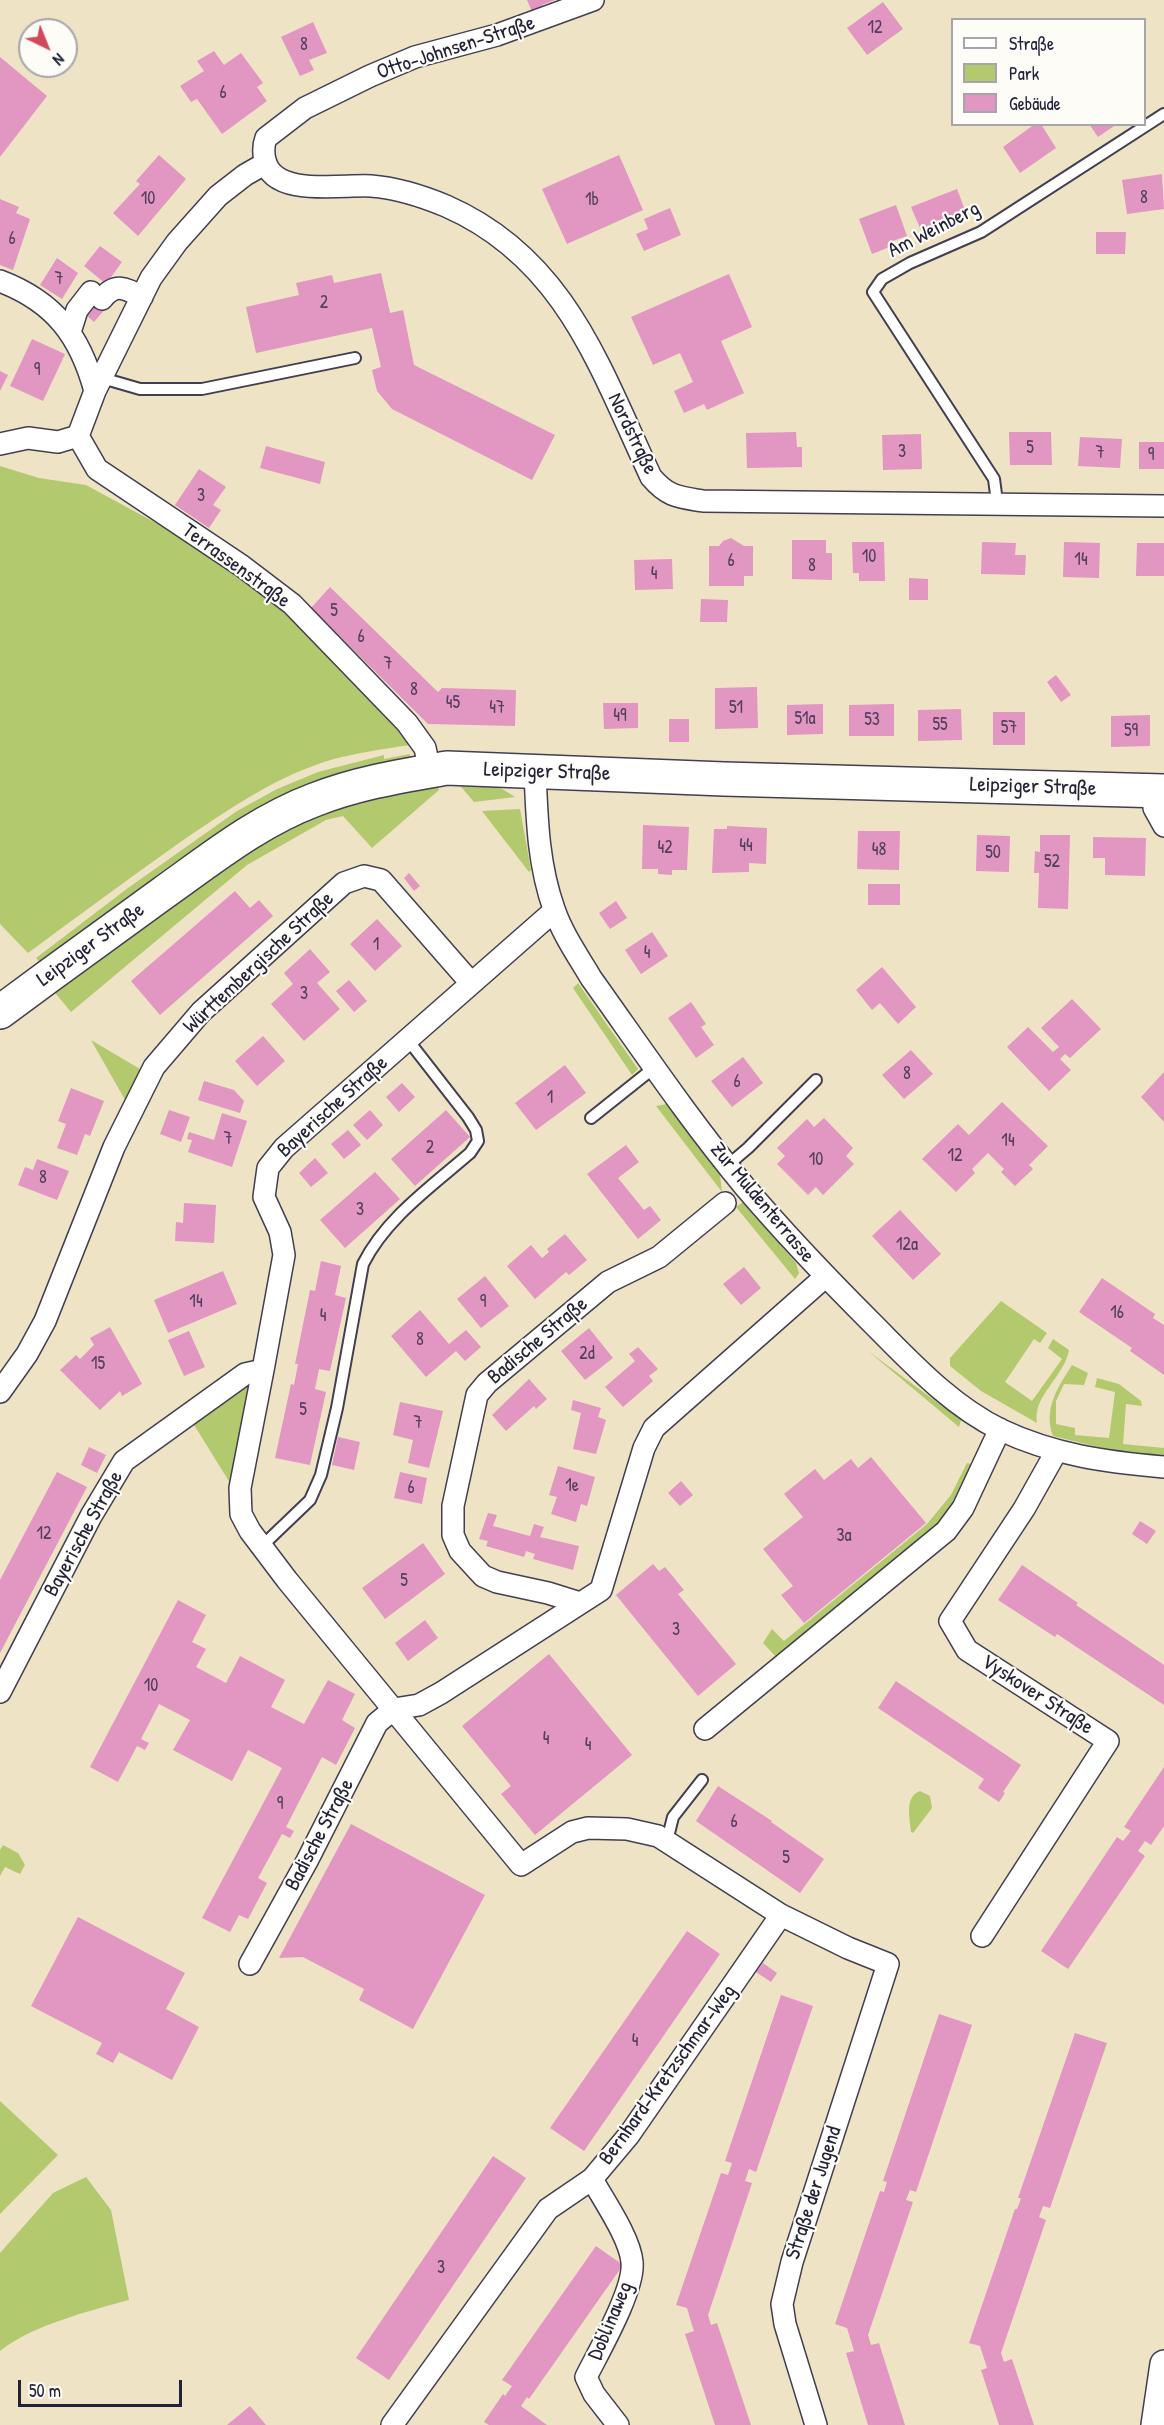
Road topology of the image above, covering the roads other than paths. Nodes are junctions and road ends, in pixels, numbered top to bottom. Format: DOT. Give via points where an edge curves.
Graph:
graph roads {
  1 [pos="593,0"];
  2 [pos="1164,114"];
  3 [pos="1146,125"];
  4 [pos="1145,126"];
  5 [pos="266,163"];
  6 [pos="0,281"];
  7 [pos="141,297"];
  8 [pos="70,332"];
  9 [pos="355,358"];
  10 [pos="99,385"];
  11 [pos="78,436"];
  12 [pos="0,444"];
  13 [pos="997,502"];
  14 [pos="1164,506"];
  15 [pos="430,771"];
  16 [pos="535,772"];
  17 [pos="1159,790"];
  18 [pos="1164,826"];
  19 [pos="554,911"];
  20 [pos="471,983"];
  21 [pos="0,1012"];
  22 [pos="408,1040"];
  23 [pos="654,1067"];
  24 [pos="816,1080"];
  25 [pos="591,1118"];
  26 [pos="728,1165"];
  27 [pos="735,1195"];
  28 [pos="825,1277"];
  29 [pos="263,1370"];
  30 [pos="0,1392"];
  31 [pos="1000,1429"];
  32 [pos="1056,1452"];
  33 [pos="1164,1467"];
  34 [pos="262,1546"];
  35 [pos="580,1604"];
  36 [pos="0,1692"];
  37 [pos="393,1709"];
  38 [pos="705,1730"];
  39 [pos="702,1780"];
  40 [pos="667,1841"];
  41 [pos="781,1915"];
  42 [pos="982,1936"];
  43 [pos="250,1964"];
  44 [pos="592,2179"];
  45 [pos="1164,2364"];
  46 [pos="392,2425"];
  47 [pos="618,2425"];
  48 [pos="816,2425"];
  49 [pos="1155,2425"];
  1 -- 5 [label="street, Otto-Johnsen-Straße" via="497,35 416,57 331,93 266,138"];
  2 -- 3 [label="lane, Am Weinberg"];
  4 -- 13 [label="lane, Am Weinberg" via="981,232 891,273 873,292 994,479"];
  5 -- 7 [label="street" via="245,175 211,205 177,242"];
  5 -- 13 [label="street, Nordstraße" via="283,182 297,185 372,186 410,193 447,207 499,236 532,264 574,318 651,477 663,491 703,501"];
  6 -- 8 [label="street" via="58,316"];
  7 -- 8 [label="street" via="122,287 96,295 77,310"];
  7 -- 10 [label="street"];
  8 -- 10 [label="street"];
  9 -- 10 [label="lane" via="202,389"];
  10 -- 11 [label="street"];
  11 -- 12 [label="street" via="58,442 28,438"];
  11 -- 15 [label="street, Terrassenstraße" via="97,469 292,604 407,723 425,748"];
  13 -- 14 [label="street, Nordstraße"];
  15 -- 16 [label="main road, Leipziger Straße" via="447,768"];
  15 -- 21 [label="main road, Leipziger Straße" via="368,782 313,800 264,823"];
  16 -- 17 [label="main road, Leipziger Straße"];
  16 -- 19 [label="street, Zur Muldenterrasse" via="538,845"];
  17 -- 18 [label="street" via="1154,808"];
  19 -- 20 [label="street, Bayerische Straße"];
  19 -- 23 [label="street, Zur Muldenterrasse" via="591,978"];
  20 -- 22 [label="street, Bayerische Straße"];
  20 -- 30 [label="street, Württembergische Straße" via="381,880 364,876 344,883 201,1012 154,1067 114,1147 45,1321"];
  22 -- 29 [label="street, Bayerische Straße" via="284,1148 268,1168 264,1197 280,1232 284,1255"];
  22 -- 34 [label="lane" via="468,1117 478,1141 373,1244 363,1264 321,1475 310,1500"];
  23 -- 25 [label="lane"];
  23 -- 26 [label="street, Zur Muldenterrasse"];
  24 -- 26 [label="lane"];
  26 -- 27 [label="street, Zur Muldenterrasse"];
  27 -- 28 [label="street, Zur Muldenterrasse"];
  27 -- 35 [label="street, Badische Straße" via="659,1257 608,1282 477,1395 453,1506 453,1535 460,1551 483,1576"];
  28 -- 31 [label="street, Zur Muldenterrasse" via="921,1373"];
  28 -- 35 [label="street" via="654,1428 644,1448 601,1590"];
  29 -- 34 [label="street, Bayerische Straße" via="239,1504 250,1531"];
  29 -- 36 [label="street, Bayerische Straße" via="245,1374 124,1461 91,1516"];
  31 -- 32 [label="street, Zur Muldenterrasse"];
  31 -- 38 [label="street" via="963,1508 946,1531"];
  32 -- 33 [label="street, Zur Muldenterrasse"];
  32 -- 42 [label="street, Vyskover Straße" via="1024,1509 950,1620 967,1650 1108,1741"];
  34 -- 37 [label="street, Bayerische Straße"];
  35 -- 37 [label="street" via="441,1693 419,1705"];
  37 -- 40 [label="street" via="521,1865 572,1832 588,1828 627,1828"];
  37 -- 43 [label="street, Badische Straße" via="378,1723"];
  39 -- 40 [label="lane" via="674,1816"];
  40 -- 41 [label="street"];
  41 -- 44 [label="street, Bernhard-Kretzschmar-Weg" via="629,2135"];
  41 -- 48 [label="street, Straße der Jugend" via="888,1964 782,2304"];
  44 -- 46 [label="street, Bernhard-Kretzschmar-Weg" via="548,2209"];
  44 -- 47 [label="street, Doblinaweg" via="621,2229 632,2262 629,2286 586,2377"];
  45 -- 49 [label="street"];
}
